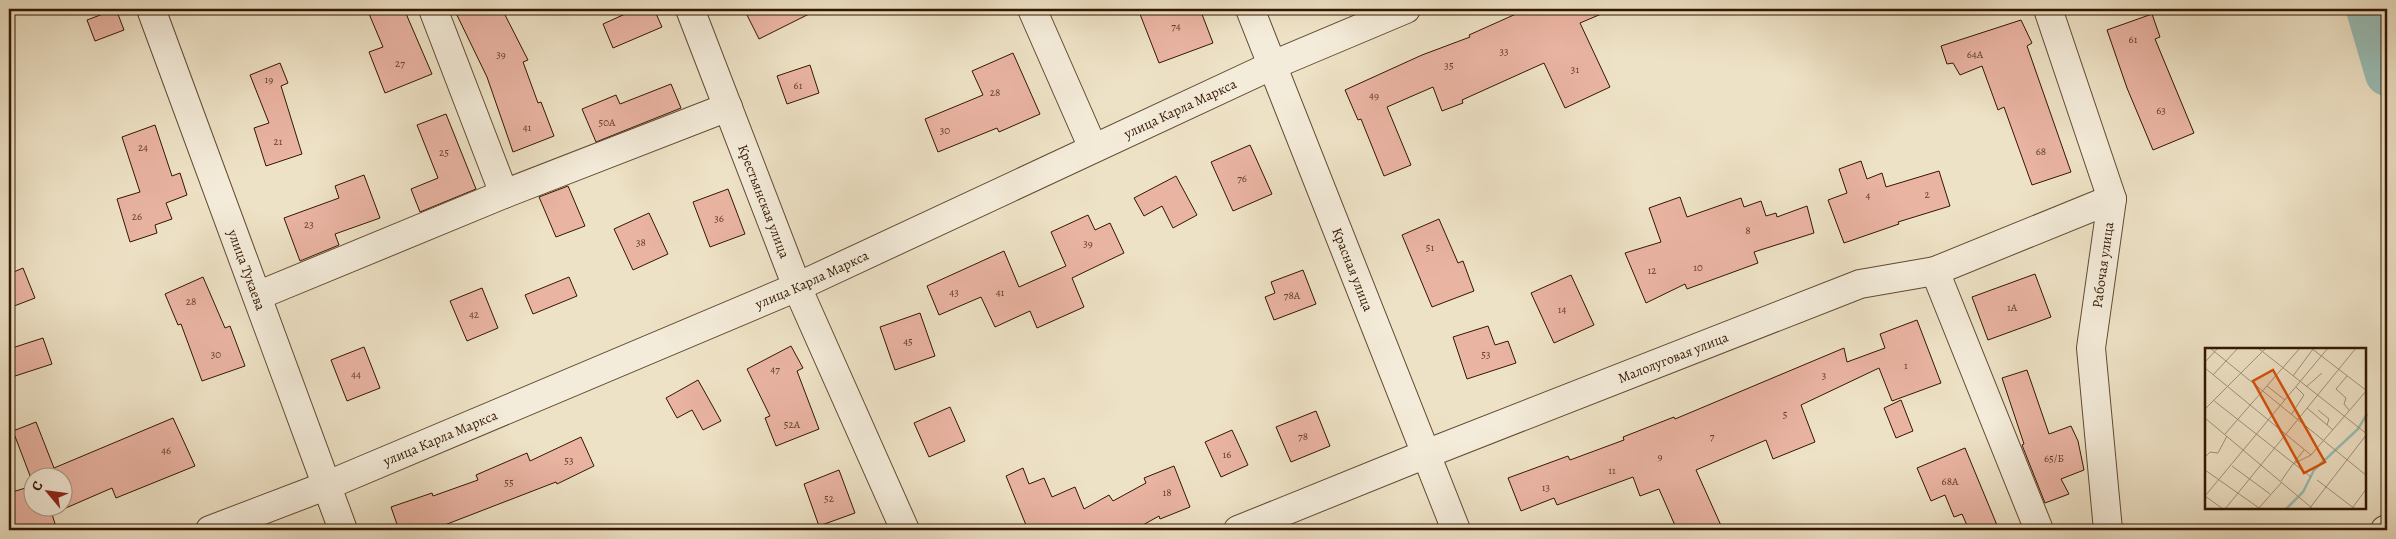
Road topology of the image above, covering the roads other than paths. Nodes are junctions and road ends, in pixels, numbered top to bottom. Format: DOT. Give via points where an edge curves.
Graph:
graph roads {
  1 [pos="151,9"];
  2 [pos="433,9"];
  3 [pos="690,9"];
  4 [pos="1032,9"];
  5 [pos="1250,9"];
  6 [pos="1406,9"];
  7 [pos="2048,9"];
  8 [pos="1273,65"];
  9 [pos="728,107"];
  10 [pos="1093,148"];
  11 [pos="504,194"];
  12 [pos="2112,199"];
  13 [pos="1935,270"];
  14 [pos="797,287"];
  15 [pos="257,296"];
  16 [pos="1426,454"];
  17 [pos="328,485"];
  18 [pos="210,530"];
  19 [pos="343,530"];
  20 [pos="905,530"];
  21 [pos="1238,530"];
  22 [pos="1456,530"];
  23 [pos="2039,530"];
  24 [pos="2108,530"];
  1 -- 15 [label="street, улица Тукаева"];
  2 -- 11 [label="street"];
  3 -- 9 [label="street, Крестьянская улица"];
  4 -- 10 [label="street"];
  5 -- 8 [label="street, Красная улица"];
  6 -- 8 [label="street, улица Карла Маркса"];
  7 -- 12 [label="street, Рабочая улица"];
  8 -- 10 [label="street, улица Карла Маркса"];
  8 -- 16 [label="street, Красная улица"];
  9 -- 11 [label="street"];
  9 -- 14 [label="street, Крестьянская улица"];
  10 -- 14 [label="street, улица Карла Маркса"];
  11 -- 15 [label="street"];
  12 -- 13 [label="street, Малолуговая улица"];
  12 -- 24 [label="street, Рабочая улица" via="2091,348"];
  13 -- 16 [label="street, Малолуговая улица" via="1860,284"];
  13 -- 23 [label="street"];
  14 -- 17 [label="street, улица Карла Маркса"];
  14 -- 20 [label="street, Крестьянская улица"];
  15 -- 17 [label="street, улица Тукаева"];
  16 -- 21 [label="street, Малолуговая улица"];
  16 -- 22 [label="street, Красная улица"];
  17 -- 18 [label="street, улица Карла Маркса"];
  17 -- 19 [label="street, улица Тукаева"];
}
